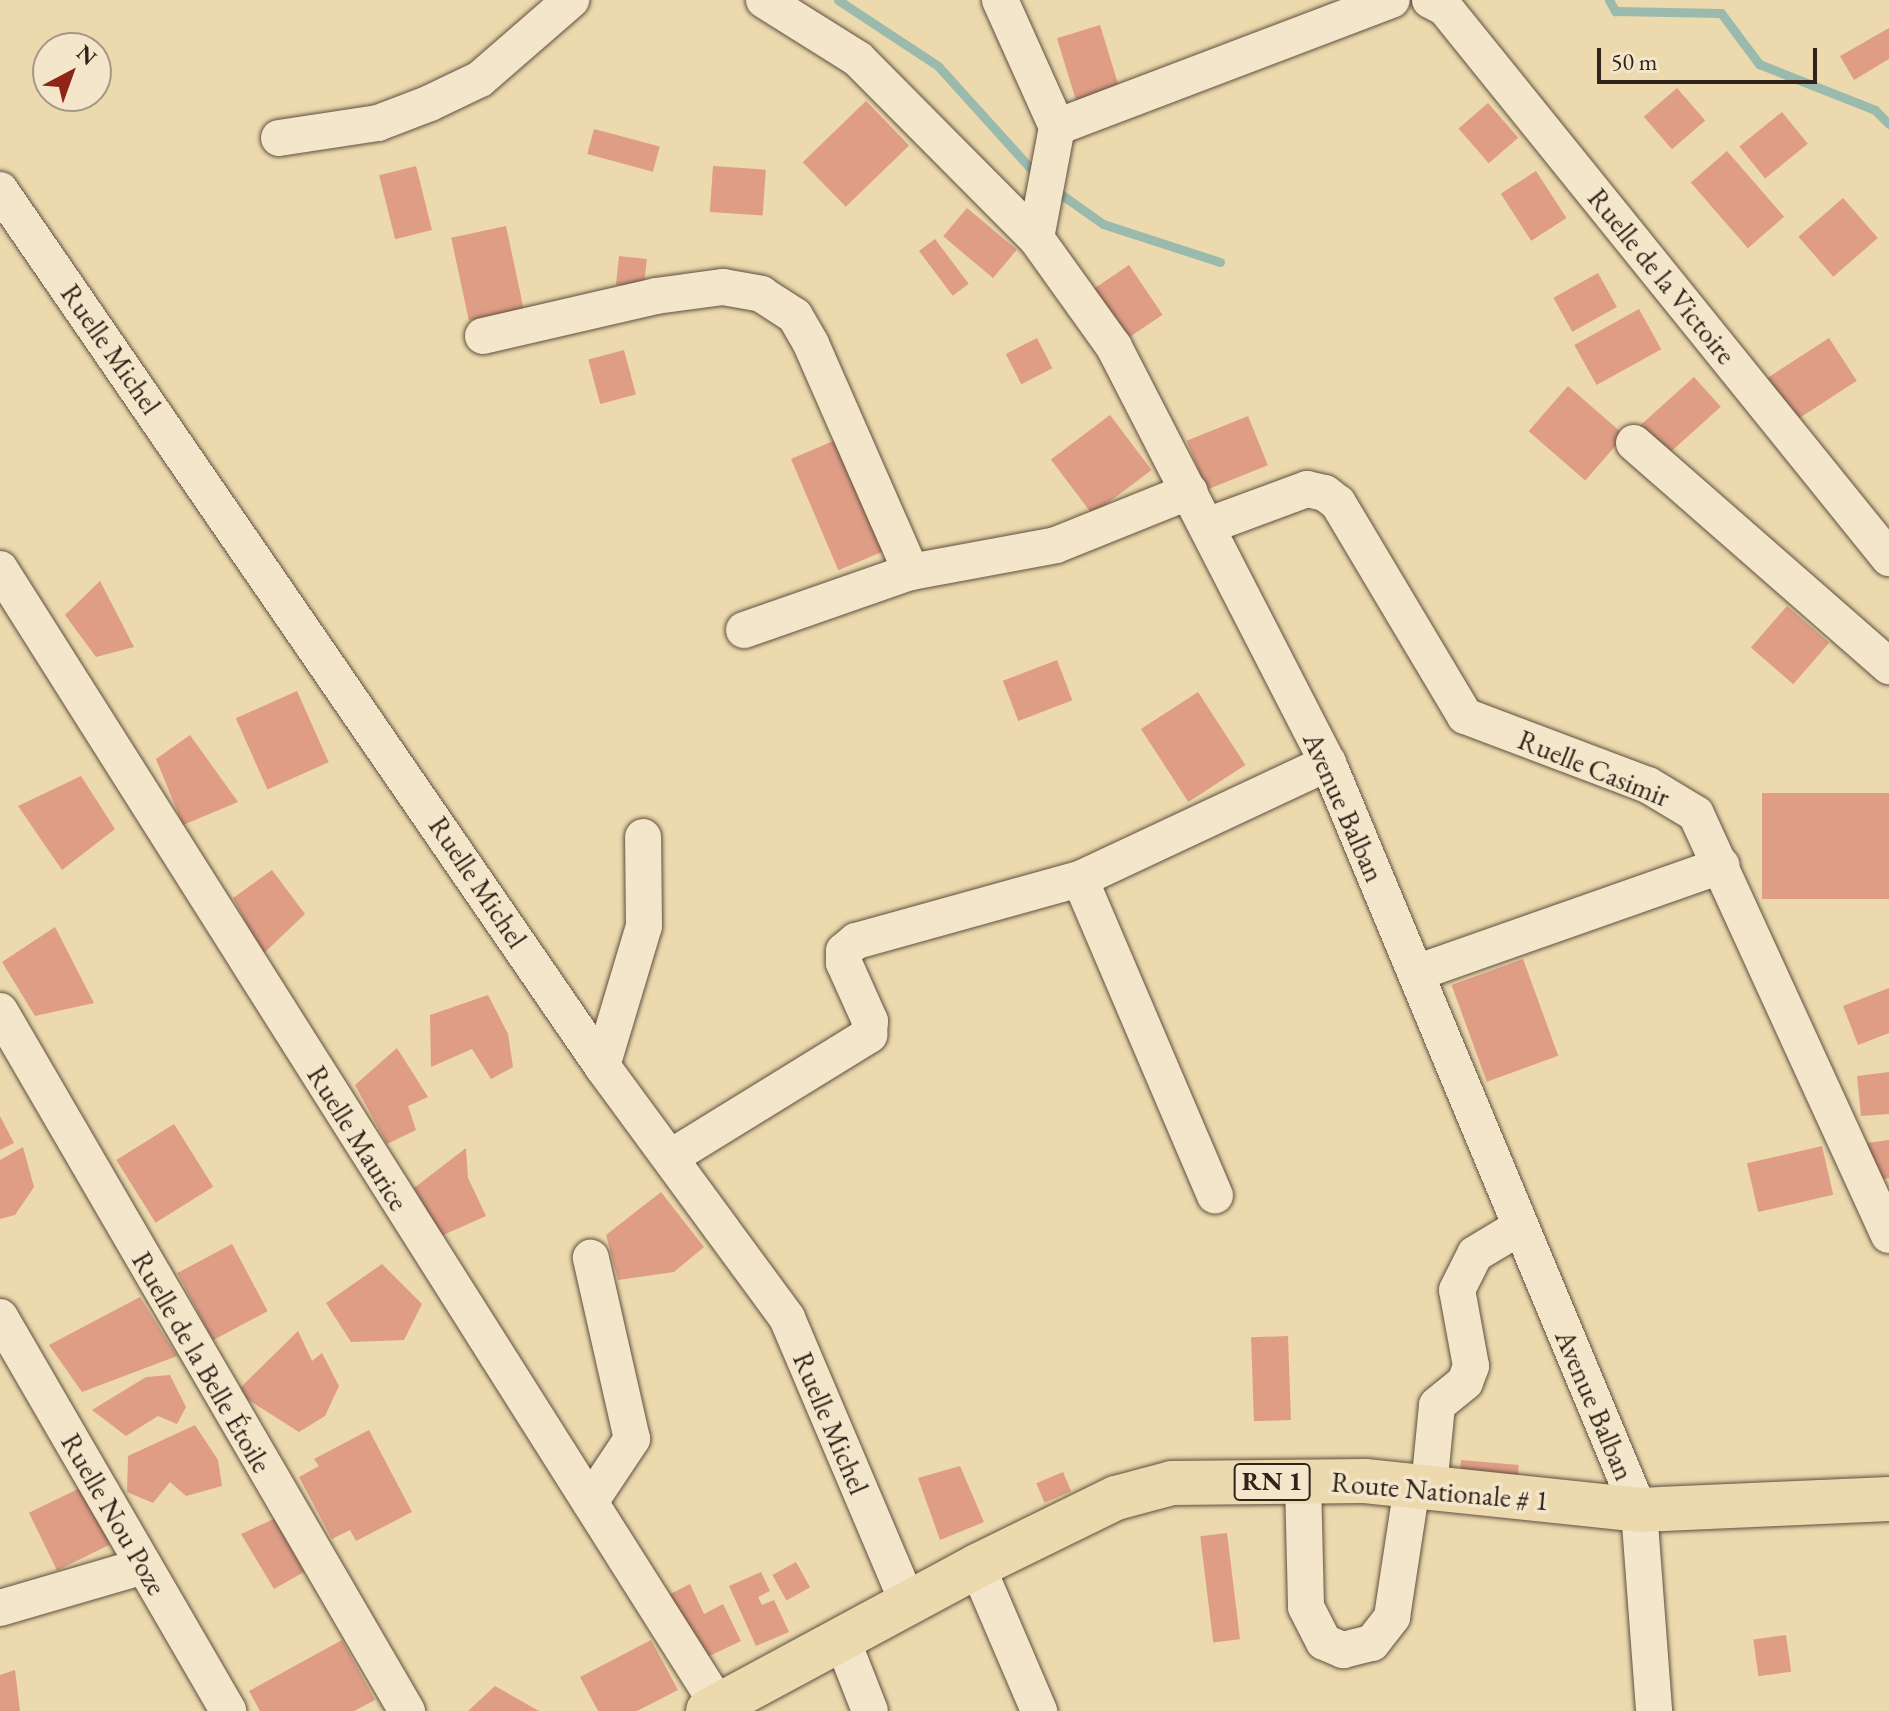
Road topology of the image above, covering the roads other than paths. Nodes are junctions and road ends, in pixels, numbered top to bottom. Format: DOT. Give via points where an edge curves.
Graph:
graph roads {
  1 [pos="571,0"];
  2 [pos="764,0"];
  3 [pos="1000,0"];
  4 [pos="1392,0"];
  5 [pos="1430,0"];
  6 [pos="1057,127"];
  7 [pos="279,138"];
  8 [pos="0,190"];
  9 [pos="1036,238"];
  10 [pos="483,336"];
  11 [pos="1634,443"];
  12 [pos="1190,491"];
  13 [pos="1207,526"];
  14 [pos="1889,558"];
  15 [pos="0,569"];
  16 [pos="911,572"];
  17 [pos="744,630"];
  18 [pos="1889,666"];
  19 [pos="1328,763"];
  20 [pos="643,837"];
  21 [pos="1722,865"];
  22 [pos="1080,879"];
  23 [pos="1416,973"];
  24 [pos="0,1011"];
  25 [pos="602,1066"];
  26 [pos="671,1157"];
  27 [pos="1215,1195"];
  28 [pos="1520,1227"];
  29 [pos="1889,1235"];
  30 [pos="591,1258"];
  31 [pos="5,1334"];
  32 [pos="1303,1482"];
  33 [pos="1420,1486"];
  34 [pos="1889,1499"];
  35 [pos="590,1502"];
  36 [pos="1639,1510"];
  37 [pos="144,1566"];
  38 [pos="977,1566"];
  39 [pos="907,1601"];
  40 [pos="0,1608"];
  41 [pos="841,1637"];
  42 [pos="716,1709"];
  43 [pos="228,1711"];
  44 [pos="407,1711"];
  45 [pos="870,1711"];
  46 [pos="1039,1711"];
  47 [pos="1654,1711"];
  1 -- 7 [label="street" via="480,79 430,103 378,123"];
  2 -- 9 [label="street, Avenue Balban" via="858,59"];
  3 -- 6 [label="street"];
  4 -- 6 [label="street"];
  5 -- 14 [label="street, Ruelle de la Victoire" via="1445,8"];
  6 -- 9 [label="street"];
  8 -- 25 [label="street, Ruelle Michel"];
  9 -- 12 [label="street, Avenue Balban" via="1114,347"];
  10 -- 16 [label="street" via="656,296 723,287 761,294 795,316 811,344"];
  11 -- 18 [label="street"];
  12 -- 13 [label="street, Avenue Balban"];
  12 -- 16 [label="street" via="1056,545"];
  13 -- 19 [label="street, Avenue Balban"];
  13 -- 21 [label="street, Ruelle Casimir" via="1307,489 1325,493 1338,503 1465,716 1674,798 1696,814"];
  15 -- 35 [label="street, Ruelle Maurice"];
  16 -- 17 [label="street"];
  19 -- 22 [label="street"];
  19 -- 23 [label="street, Avenue Balban"];
  20 -- 25 [label="street" via="644,926"];
  21 -- 23 [label="street"];
  21 -- 29 [label="street, Ruelle Casimir"];
  22 -- 26 [label="street" via="856,941 844,951 844,963 870,1021 869,1035"];
  22 -- 27 [label="street"];
  23 -- 28 [label="street, Avenue Balban"];
  24 -- 44 [label="street, Ruelle de la Belle Étoile"];
  25 -- 26 [label="street, Ruelle Michel"];
  26 -- 39 [label="street, Ruelle Michel" via="787,1318"];
  28 -- 33 [label="street" via="1475,1254 1457,1290 1471,1366 1465,1382 1437,1405"];
  28 -- 36 [label="street, Avenue Balban"];
  30 -- 35 [label="street" via="632,1439"];
  31 -- 37 [label="street, Ruelle Nou Poze"];
  32 -- 33 [label="main road, Route Nationale # 1 / RN 1"];
  32 -- 33 [label="street" via="1306,1607 1324,1642 1343,1650 1372,1643 1392,1617"];
  32 -- 38 [label="main road, Route Nationale # 1 / RN 1" via="1172,1483 1116,1498"];
  33 -- 36 [label="main road, Route Nationale # 1 / RN 1"];
  34 -- 36 [label="main road, Route Nationale # 1 / RN 1"];
  35 -- 42 [label="street, Ruelle Maurice"];
  36 -- 47 [label="street, Avenue Balban"];
  37 -- 40 [label="street"];
  37 -- 43 [label="street, Ruelle Nou Poze"];
  38 -- 39 [label="main road, Route Nationale # 1 / RN 1"];
  38 -- 46 [label="street"];
  39 -- 41 [label="main road, Route Nationale # 1 / RN 1"];
  41 -- 42 [label="main road, Route Nationale # 1 / RN 1"];
  41 -- 45 [label="street"];
}
